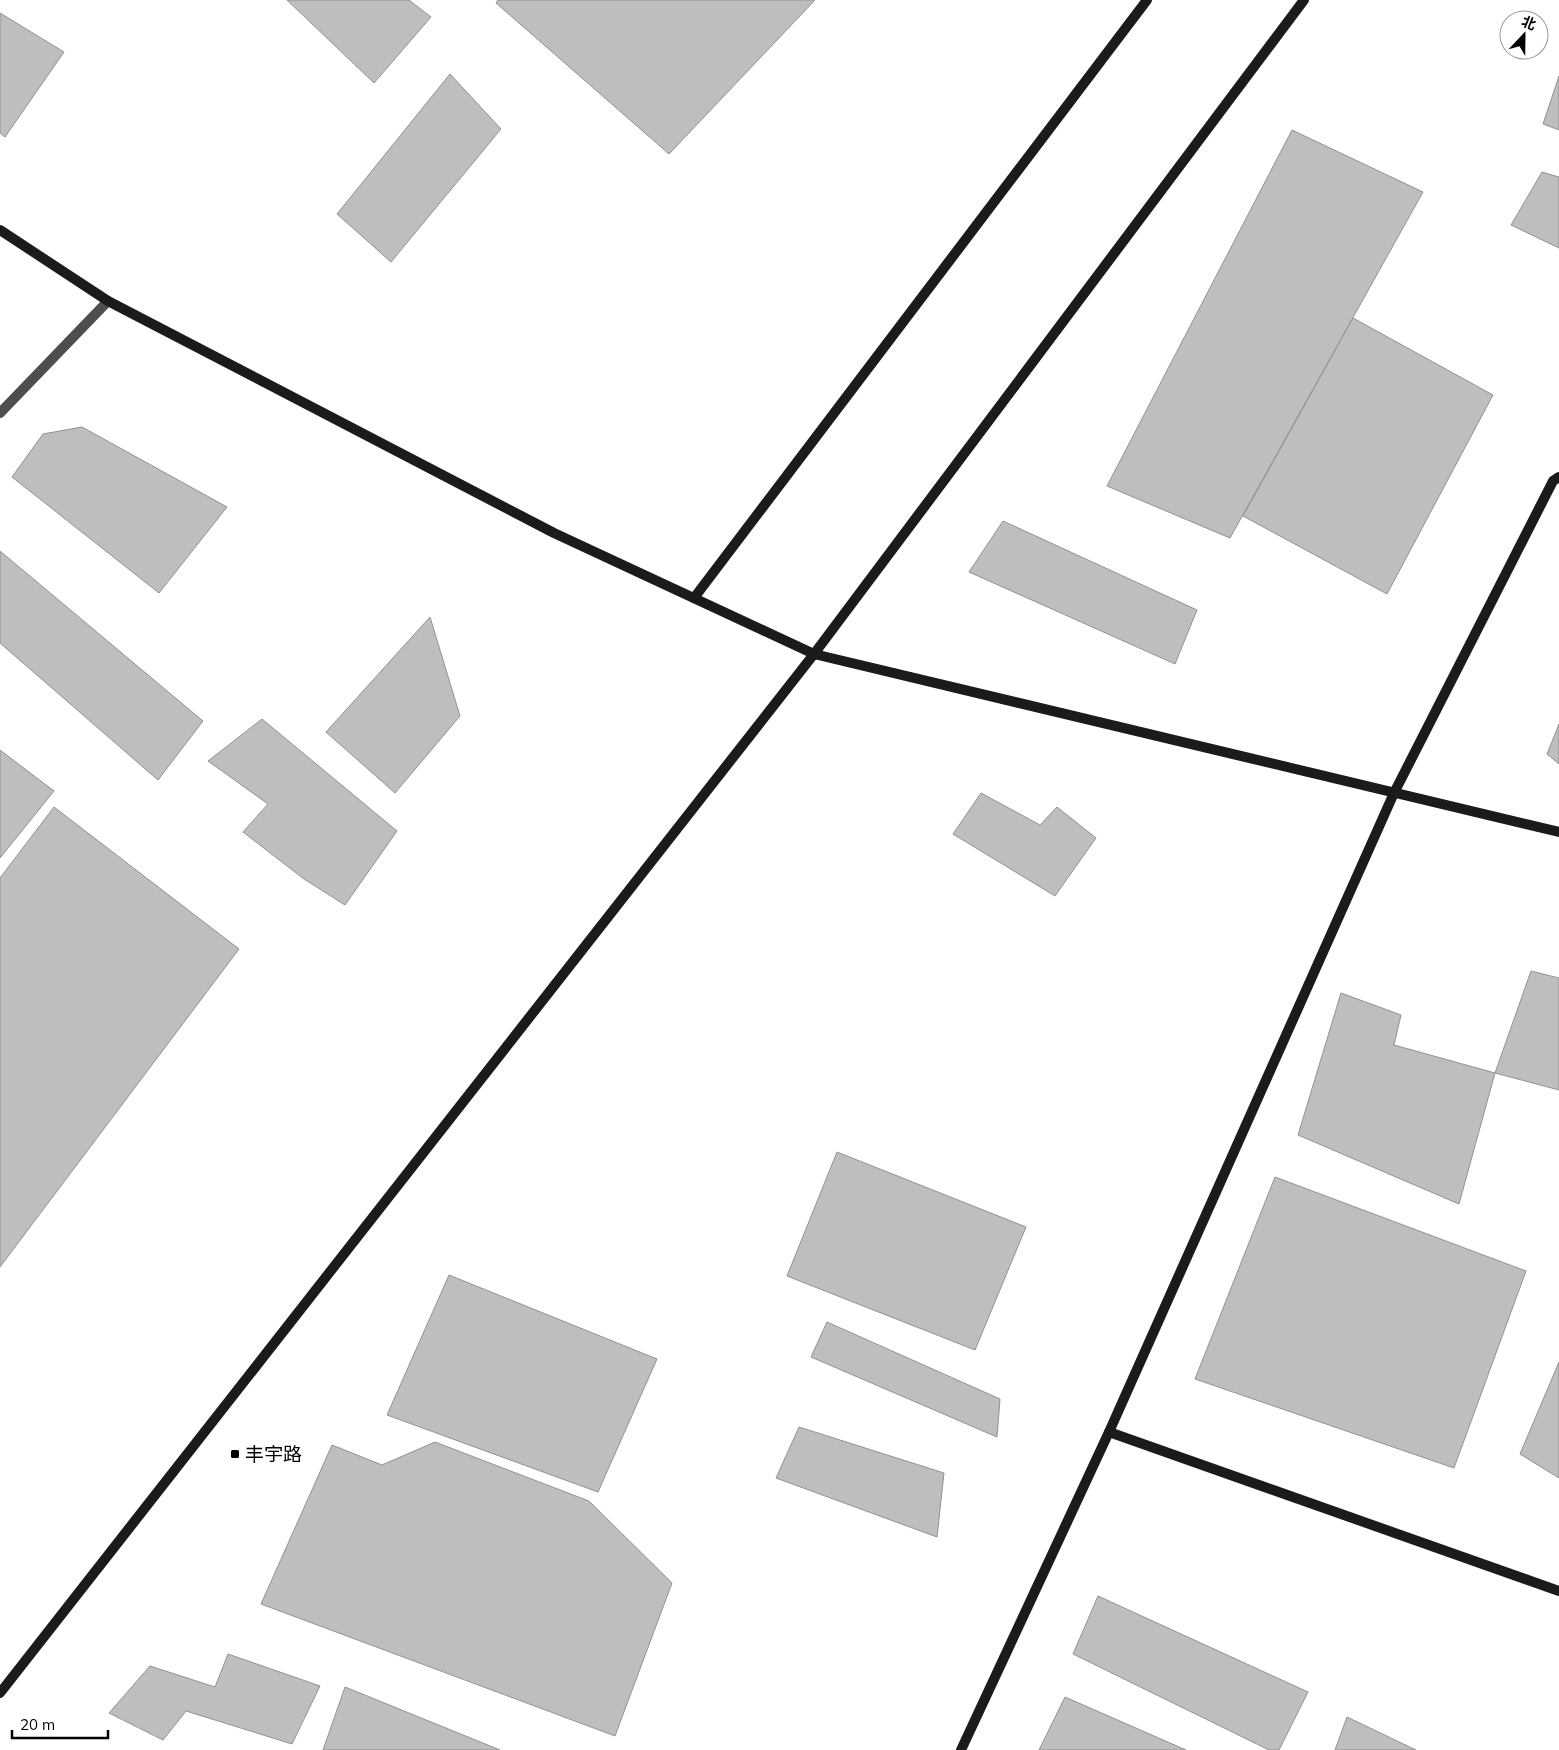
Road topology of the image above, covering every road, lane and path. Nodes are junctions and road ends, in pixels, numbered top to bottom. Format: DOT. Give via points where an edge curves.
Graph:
graph roads {
  1 [pos="1147,0"];
  2 [pos="1304,0"];
  3 [pos="0,230"];
  4 [pos="108,301"];
  5 [pos="0,413"];
  6 [pos="1559,477"];
  7 [pos="694,598"];
  8 [pos="814,654"];
  9 [pos="1394,793"];
  10 [pos="1559,832"];
  11 [pos="1109,1432"];
  12 [pos="1559,1591"];
  13 [pos="0,1693"];
  14 [pos="961,1750"];
  1 -- 7 [label="street"];
  2 -- 8 [label="street"];
  3 -- 4 [label="street"];
  4 -- 5 [label="street"];
  4 -- 7 [label="street" via="554,533"];
  6 -- 9 [label="street" via="1553,480"];
  7 -- 8 [label="street"];
  8 -- 9 [label="street"];
  8 -- 13 [label="street"];
  9 -- 10 [label="street"];
  9 -- 11 [label="street"];
  11 -- 12 [label="street"];
  11 -- 14 [label="street"];
}
